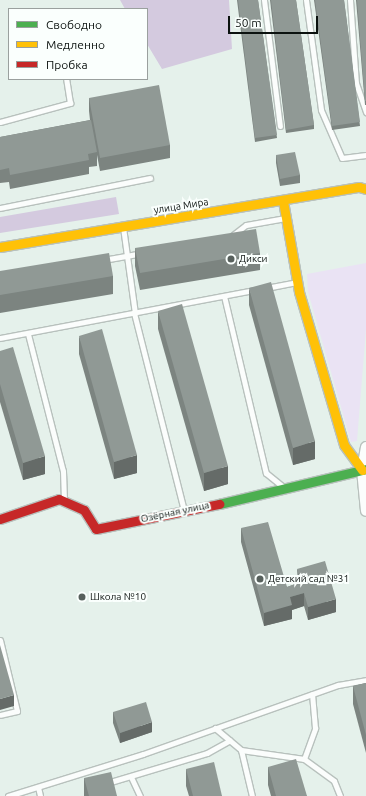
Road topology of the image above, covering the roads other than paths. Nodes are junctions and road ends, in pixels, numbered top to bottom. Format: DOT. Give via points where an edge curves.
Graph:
graph roads {
  1 [pos="264,0"];
  2 [pos="306,0"];
  3 [pos="350,0"];
  4 [pos="66,80"];
  5 [pos="366,112"];
  6 [pos="0,122"];
  7 [pos="280,126"];
  8 [pos="366,155"];
  9 [pos="150,178"];
  10 [pos="366,189"];
  11 [pos="283,201"];
  12 [pos="0,208"];
  13 [pos="286,218"];
  14 [pos="123,227"];
  15 [pos="227,236"];
  16 [pos="0,247"];
  17 [pos="150,251"];
  18 [pos="127,256"];
  19 [pos="96,262"];
  20 [pos="297,282"];
  21 [pos="224,296"];
  22 [pos="135,313"];
  23 [pos="28,334"];
  24 [pos="0,338"];
  25 [pos="366,447"];
  26 [pos="364,469"];
  27 [pos="285,488"];
  28 [pos="64,502"];
  29 [pos="184,511"];
  30 [pos="366,511"];
  31 [pos="0,519"];
  32 [pos="0,640"];
  33 [pos="366,680"];
  34 [pos="312,694"];
  35 [pos="0,716"];
  36 [pos="216,728"];
  37 [pos="230,740"];
  38 [pos="241,750"];
  39 [pos="304,759"];
  40 [pos="85,772"];
  41 [pos="131,777"];
  42 [pos="97,778"];
  43 [pos="103,780"];
  44 [pos="38,787"];
  45 [pos="9,796"];
  46 [pos="40,796"];
  47 [pos="140,796"];
  48 [pos="252,796"];
  49 [pos="340,796"];
  1 -- 7 [label="lane"];
  2 -- 8 [label="lane" via="321,110 342,158"];
  3 -- 5 [label="lane" via="356,84"];
  4 -- 6 [label="lane" via="70,103"];
  9 -- 12 [label="lane"];
  10 -- 11 [label="street, улица Мира" via="359,187"];
  11 -- 13 [label="street"];
  11 -- 14 [label="street, улица Мира"];
  13 -- 15 [label="lane" via="246,225 234,235"];
  13 -- 20 [label="street"];
  14 -- 16 [label="street, улица Мира"];
  14 -- 18 [label="lane"];
  17 -- 18 [label="lane"];
  18 -- 19 [label="lane"];
  18 -- 22 [label="lane"];
  20 -- 21 [label="lane"];
  20 -- 26 [label="street" via="344,444"];
  21 -- 22 [label="lane"];
  21 -- 27 [label="lane" via="266,472"];
  22 -- 23 [label="lane"];
  22 -- 29 [label="lane"];
  23 -- 24 [label="lane"];
  23 -- 28 [label="lane" via="63,471"];
  25 -- 26 [label="street"];
  26 -- 27 [label="street, Озёрная улица"];
  26 -- 30 [label="street"];
  27 -- 29 [label="street, Озёрная улица"];
  28 -- 29 [label="street, Озёрная улица" via="84,510 96,529"];
  28 -- 31 [label="street, Озёрная улица" via="59,500"];
  32 -- 35 [label="lane" via="17,711"];
  33 -- 34 [label="lane" via="338,685"];
  34 -- 36 [label="lane"];
  34 -- 39 [label="lane" via="315,728"];
  36 -- 37 [label="lane"];
  36 -- 40 [label="lane"];
  37 -- 38 [label="lane"];
  37 -- 41 [label="lane" via="208,754"];
  38 -- 39 [label="lane"];
  38 -- 48 [label="lane"];
  39 -- 49 [label="lane" via="334,781"];
  40 -- 42 [label="lane"];
  40 -- 44 [label="lane"];
  41 -- 43 [label="lane" via="109,783"];
  41 -- 47 [label="lane"];
  44 -- 45 [label="lane"];
  44 -- 46 [label="lane"];
}
